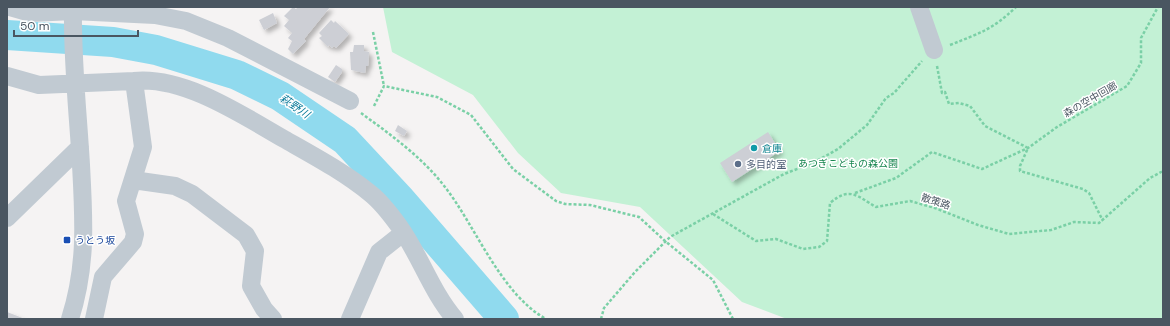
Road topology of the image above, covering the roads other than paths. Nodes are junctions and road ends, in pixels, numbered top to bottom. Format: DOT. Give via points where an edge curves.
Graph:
graph roads {
  1 [pos="10,7"];
  2 [pos="919,7"];
  3 [pos="73,11"];
  4 [pos="934,50"];
  5 [pos="7,76"];
  6 [pos="76,79"];
  7 [pos="134,81"];
  8 [pos="350,101"];
  9 [pos="80,147"];
  10 [pos="133,180"];
  11 [pos="7,218"];
  12 [pos="403,233"];
  13 [pos="70,319"];
  14 [pos="94,319"];
  15 [pos="273,319"];
  16 [pos="350,319"];
  17 [pos="455,319"];
  1 -- 3 [label="street" via="31,13"];
  2 -- 4 [label="street"];
  3 -- 6 [label="street"];
  3 -- 8 [label="street" via="155,15 186,21 228,38"];
  5 -- 6 [label="street" via="39,85"];
  6 -- 7 [label="street"];
  6 -- 9 [label="street"];
  7 -- 10 [label="street" via="143,147"];
  7 -- 12 [label="street" via="150,79 167,83 200,94 243,116 333,167 372,195"];
  9 -- 11 [label="street"];
  9 -- 13 [label="street" via="84,229 77,298"];
  10 -- 14 [label="street" via="126,201 135,234 133,242 103,277"];
  10 -- 15 [label="street" via="175,186 192,194 246,235 255,252 251,286"];
  12 -- 16 [label="street" via="379,252"];
  12 -- 17 [label="street"];
}
